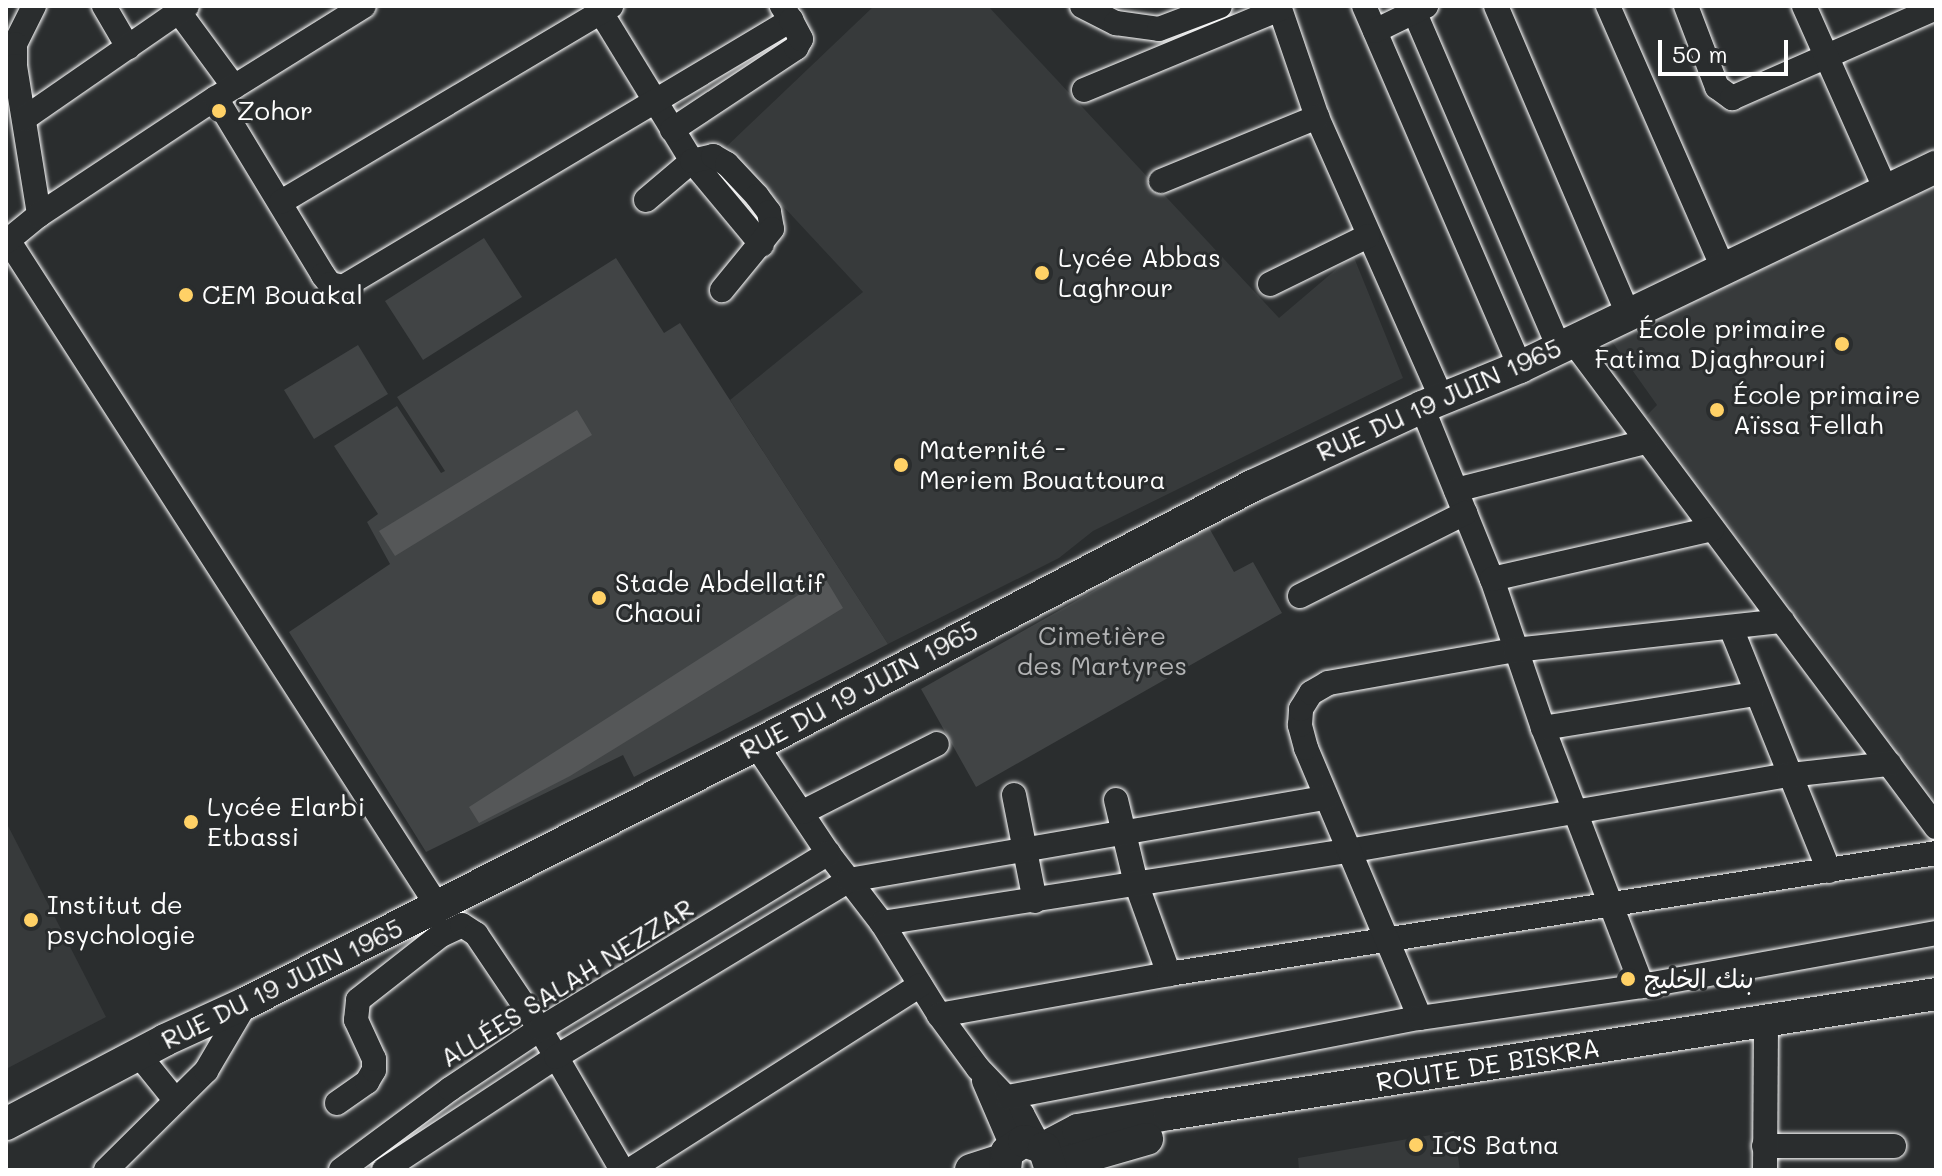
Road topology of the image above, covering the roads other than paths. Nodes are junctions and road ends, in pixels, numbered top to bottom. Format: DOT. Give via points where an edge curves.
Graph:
graph roads {
  1 [pos="34,6"];
  2 [pos="104,6"];
  3 [pos="364,6"];
  4 [pos="1082,6"];
  5 [pos="1220,6"];
  6 [pos="1364,6"];
  7 [pos="1496,6"];
  8 [pos="1608,6"];
  9 [pos="1686,6"];
  10 [pos="1804,6"];
  11 [pos="603,8"];
  12 [pos="1280,8"];
  13 [pos="1420,8"];
  14 [pos="1935,8"];
  15 [pos="183,9"];
  16 [pos="787,13"];
  17 [pos="1140,17"];
  18 [pos="1375,31"];
  19 [pos="128,47"];
  20 [pos="1828,58"];
  21 [pos="12,79"];
  22 [pos="1084,90"];
  23 [pos="225,93"];
  24 [pos="655,102"];
  25 [pos="1317,117"];
  26 [pos="25,118"];
  27 [pos="672,130"];
  28 [pos="692,161"];
  29 [pos="1936,167"];
  30 [pos="1161,181"];
  31 [pos="1886,190"];
  32 [pos="646,200"];
  33 [pos="281,202"];
  34 [pos="39,215"];
  35 [pos="1368,236"];
  36 [pos="7,241"];
  37 [pos="1723,268"];
  38 [pos="1270,284"];
  39 [pos="722,290"];
  40 [pos="1628,314"];
  41 [pos="1566,343"];
  42 [pos="1520,367"];
  43 [pos="1432,403"];
  44 [pos="1646,442"];
  45 [pos="1461,502"];
  46 [pos="1712,529"];
  47 [pos="1492,579"];
  48 [pos="1300,596"];
  49 [pos="1782,621"];
  50 [pos="1731,628"];
  51 [pos="1515,650"];
  52 [pos="1756,694"];
  53 [pos="1543,728"];
  54 [pos="937,744"];
  55 [pos="756,745"];
  56 [pos="1889,764"];
  57 [pos="1789,775"];
  58 [pos="1014,795"];
  59 [pos="1326,798"];
  60 [pos="1116,800"];
  61 [pos="803,812"];
  62 [pos="1577,812"];
  63 [pos="1936,827"];
  64 [pos="1123,832"];
  65 [pos="1022,850"];
  66 [pos="1348,851"];
  67 [pos="828,853"];
  68 [pos="1936,853"];
  69 [pos="1829,871"];
  70 [pos="849,880"];
  71 [pos="1136,883"];
  72 [pos="1035,901"];
  73 [pos="1609,902"];
  74 [pos="438,907"];
  75 [pos="882,923"];
  76 [pos="1936,933"];
  77 [pos="1388,940"];
  78 [pos="1169,974"];
  79 [pos="920,985"];
  80 [pos="1642,986"];
  81 [pos="1936,994"];
  82 [pos="246,1003"];
  83 [pos="939,1015"];
  84 [pos="1936,1016"];
  85 [pos="1420,1018"];
  86 [pos="540,1029"];
  87 [pos="1766,1031"];
  88 [pos="138,1054"];
  89 [pos="556,1057"];
  90 [pos="978,1068"];
  91 [pos="1008,1097"];
  92 [pos="176,1101"];
  93 [pos="337,1103"];
  94 [pos="6,1124"];
  95 [pos="1894,1146"];
  96 [pos="1029,1157"];
  97 [pos="1764,1158"];
  98 [pos="106,1170"];
  99 [pos="341,1170"];
  100 [pos="384,1170"];
  101 [pos="622,1170"];
  102 [pos="630,1170"];
  103 [pos="971,1170"];
  1 -- 21 [label="street" via="15,44"];
  2 -- 19 [label="street"];
  3 -- 23 [label="street"];
  4 -- 17 [label="street" via="1116,23"];
  5 -- 17 [label="street" via="1172,26"];
  6 -- 18 [label="street"];
  7 -- 40 [label="street"];
  8 -- 37 [label="street"];
  9 -- 20 [label="street" via="1717,87 1726,96 1741,95"];
  10 -- 20 [label="street"];
  11 -- 24 [label="street"];
  11 -- 33 [label="street"];
  12 -- 22 [label="street"];
  12 -- 25 [label="street"];
  13 -- 18 [label="street"];
  13 -- 41 [label="street"];
  14 -- 20 [label="street"];
  15 -- 19 [label="street"];
  15 -- 23 [label="street"];
  16 -- 24 [label="street"];
  16 -- 27 [label="street" via="801,39 796,48"];
  18 -- 42 [label="street"];
  19 -- 26 [label="street"];
  20 -- 31 [label="street"];
  21 -- 26 [label="street"];
  23 -- 33 [label="street"];
  23 -- 34 [label="street"];
  24 -- 27 [label="street"];
  24 -- 33 [label="street" via="343,287 330,284 323,275"];
  25 -- 30 [label="street"];
  25 -- 35 [label="street"];
  26 -- 34 [label="street"];
  27 -- 28 [label="street"];
  28 -- 32 [label="street"];
  28 -- 39 [label="street" via="762,245"];
  29 -- 31 [label="main road, RUE DU 19 JUIN 1965"];
  31 -- 37 [label="main road, RUE DU 19 JUIN 1965"];
  34 -- 36 [label="street"];
  35 -- 38 [label="street"];
  35 -- 43 [label="street"];
  36 -- 74 [label="street"];
  37 -- 40 [label="main road, RUE DU 19 JUIN 1965"];
  40 -- 41 [label="main road, RUE DU 19 JUIN 1965"];
  41 -- 42 [label="main road, RUE DU 19 JUIN 1965"];
  41 -- 44 [label="street"];
  42 -- 43 [label="main road, RUE DU 19 JUIN 1965"];
  43 -- 45 [label="street"];
  43 -- 55 [label="main road, RUE DU 19 JUIN 1965" via="1252,486"];
  44 -- 45 [label="street"];
  44 -- 46 [label="street"];
  45 -- 47 [label="street"];
  45 -- 48 [label="street"];
  46 -- 47 [label="street"];
  46 -- 49 [label="street"];
  47 -- 51 [label="street"];
  49 -- 50 [label="street"];
  49 -- 56 [label="street"];
  50 -- 51 [label="street"];
  50 -- 52 [label="street"];
  51 -- 53 [label="street"];
  51 -- 59 [label="street" via="1328,683 1311,693 1301,709 1300,725"];
  52 -- 53 [label="street"];
  52 -- 57 [label="street"];
  53 -- 62 [label="street"];
  54 -- 61 [label="street"];
  55 -- 61 [label="street"];
  55 -- 74 [label="main road, RUE DU 19 JUIN 1965"];
  56 -- 57 [label="street"];
  56 -- 63 [label="street"];
  57 -- 62 [label="street"];
  57 -- 69 [label="street"];
  58 -- 65 [label="street"];
  59 -- 64 [label="street"];
  59 -- 66 [label="street"];
  60 -- 64 [label="street"];
  61 -- 67 [label="street"];
  62 -- 66 [label="street"];
  62 -- 73 [label="street"];
  64 -- 65 [label="street"];
  64 -- 71 [label="street"];
  65 -- 70 [label="street"];
  65 -- 72 [label="street"];
  66 -- 71 [label="street"];
  66 -- 77 [label="street"];
  67 -- 70 [label="street"];
  67 -- 86 [label="street, ALLÉES SALAH NEZZAR"];
  68 -- 69 [label="street"];
  69 -- 73 [label="street"];
  70 -- 75 [label="street"];
  70 -- 89 [label="street"];
  71 -- 72 [label="street"];
  71 -- 78 [label="street"];
  72 -- 75 [label="street"];
  73 -- 77 [label="street"];
  73 -- 80 [label="street"];
  74 -- 82 [label="main road, RUE DU 19 JUIN 1965"];
  75 -- 79 [label="street"];
  76 -- 80 [label="street"];
  77 -- 78 [label="street"];
  77 -- 85 [label="street"];
  78 -- 83 [label="street"];
  79 -- 83 [label="street"];
  79 -- 102 [label="street"];
  80 -- 85 [label="street"];
  81 -- 87 [label="main road, ROUTE DE BISKRA"];
  82 -- 88 [label="main road, RUE DU 19 JUIN 1965"];
  82 -- 92 [label="street" via="206,1071"];
  83 -- 90 [label="street"];
  84 -- 87 [label="main road, ROUTE DE BISKRA"];
  85 -- 91 [label="street"];
  86 -- 89 [label="street"];
  86 -- 93 [label="street" via="476,934 470,928 452,927 358,1000 356,1020 374,1070 367,1082"];
  86 -- 99 [label="street, ALLÉES SALAH NEZZAR"];
  87 -- 96 [label="main road, ROUTE DE BISKRA"];
  87 -- 97 [label="street"];
  88 -- 92 [label="street"];
  88 -- 94 [label="main road, RUE DU 19 JUIN 1965"];
  89 -- 100 [label="street"];
  89 -- 101 [label="street"];
  90 -- 91 [label="street"];
  90 -- 96 [label="street"];
  91 -- 96 [label="street" via="1026,1119"];
  92 -- 98 [label="street"];
  95 -- 97 [label="street"];
  96 -- 103 [label="main road, ROUTE DE BISKRA"];
}
